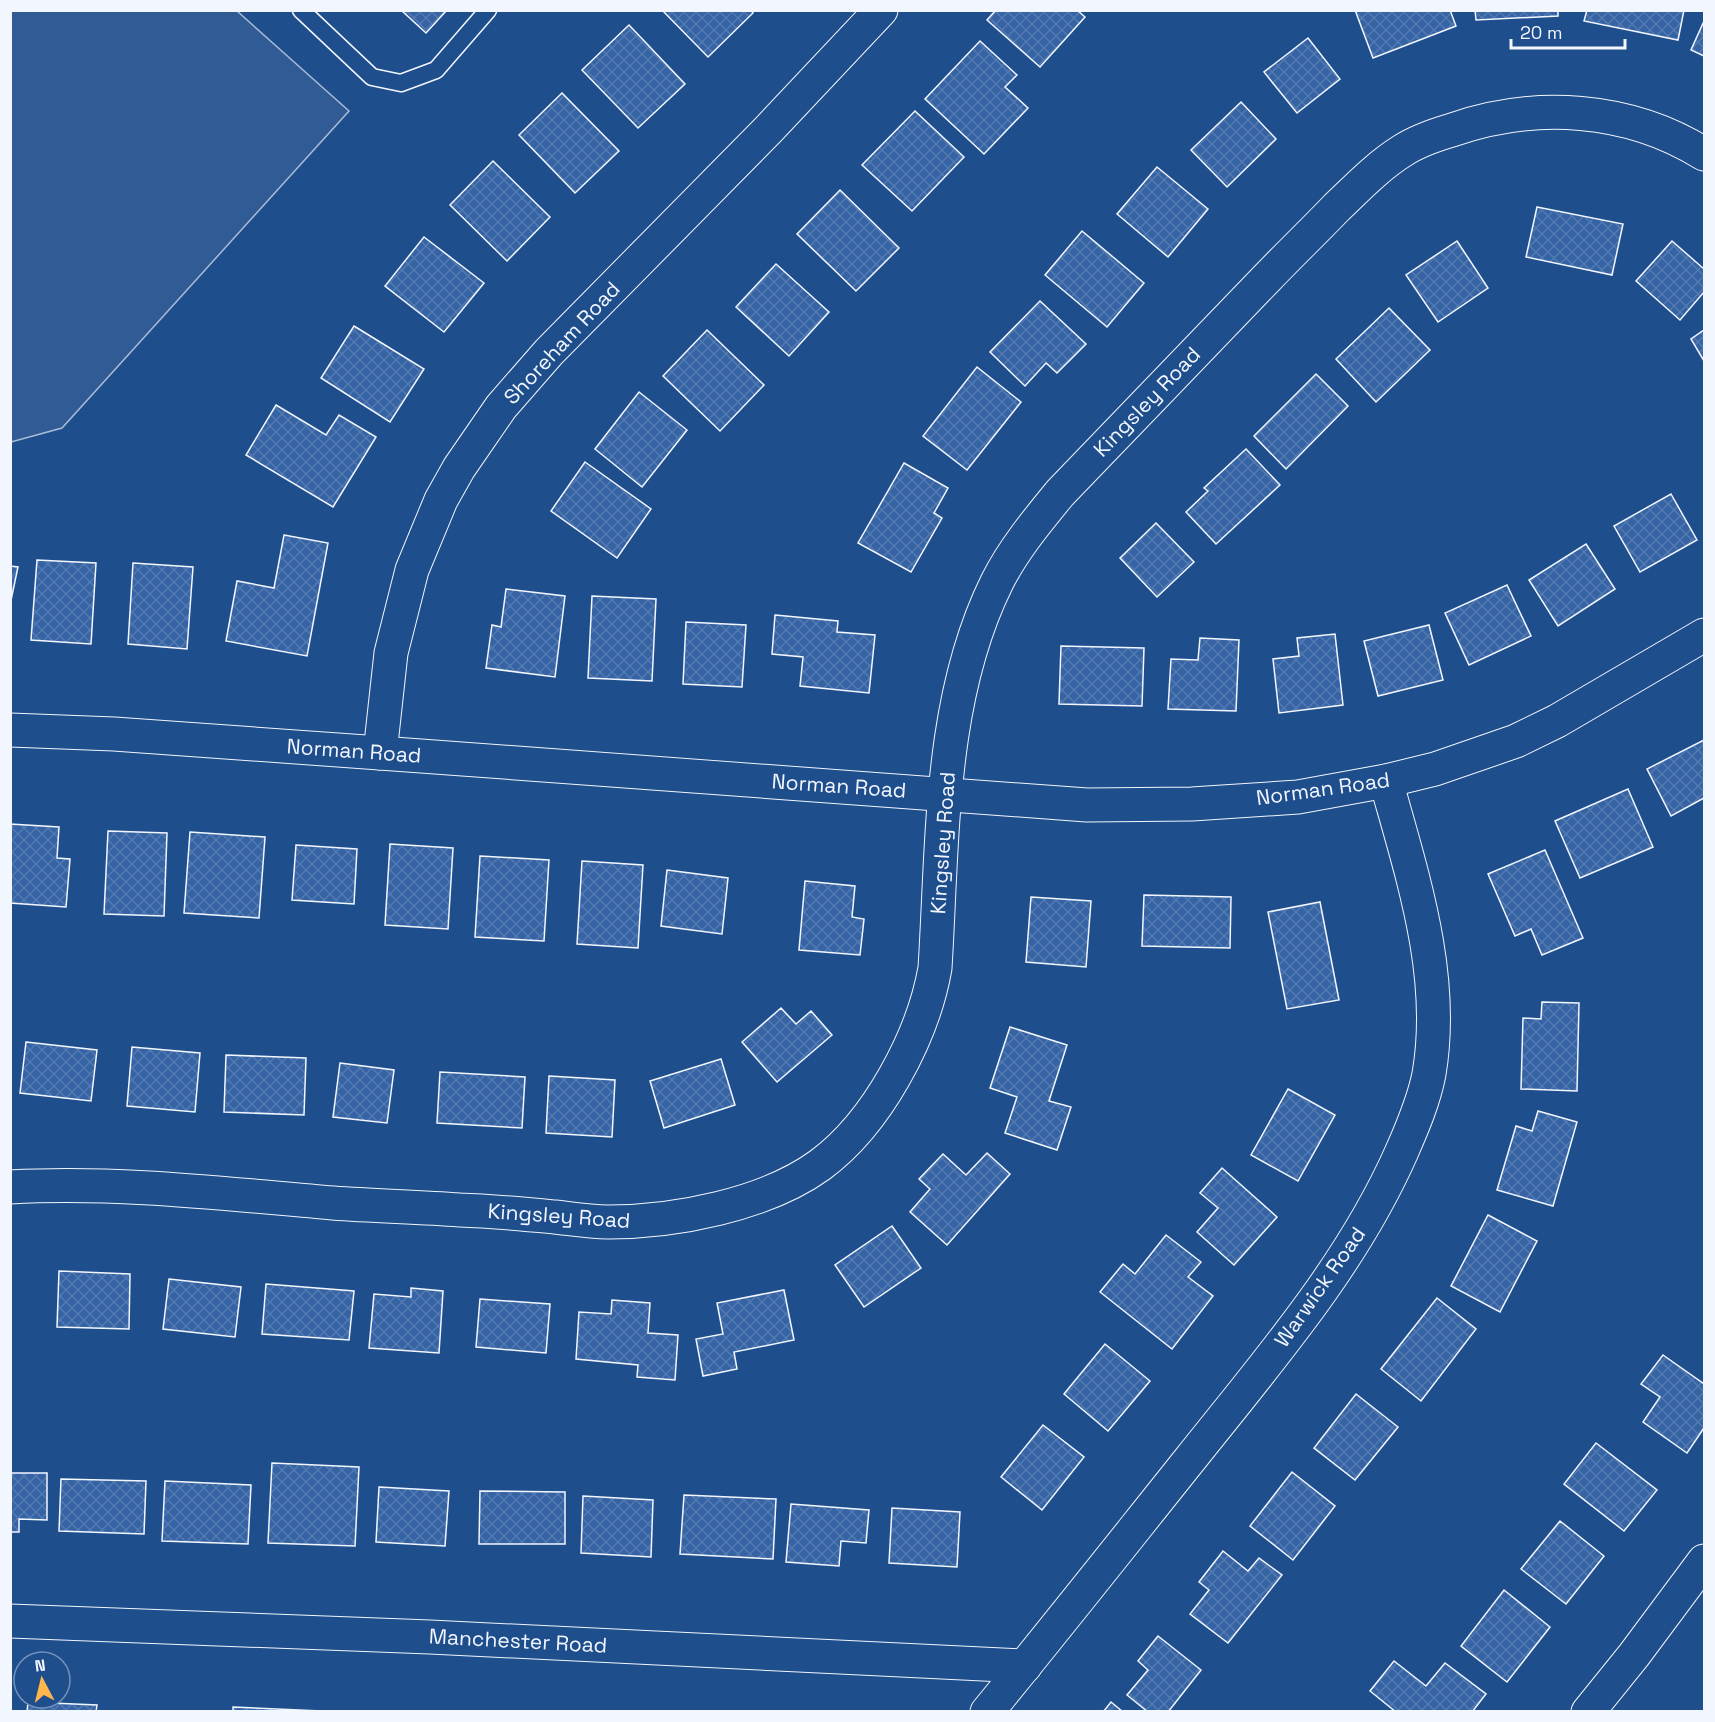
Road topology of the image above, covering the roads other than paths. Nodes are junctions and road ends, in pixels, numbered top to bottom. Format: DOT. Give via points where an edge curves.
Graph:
graph roads {
  1 [pos="301,10"];
  2 [pos="488,10"];
  3 [pos="881,10"];
  4 [pos="1704,154"];
  5 [pos="1704,635"];
  6 [pos="10,730"];
  7 [pos="380,753"];
  8 [pos="1386,781"];
  9 [pos="946,794"];
  10 [pos="10,1187"];
  11 [pos="1704,1561"];
  12 [pos="10,1622"];
  13 [pos="1025,1666"];
  14 [pos="987,1712"];
  15 [pos="1588,1712"];
  1 -- 2 [label="lane" via="372,77 401,83 436,70"];
  3 -- 7 [label="street, Shoreham Road" via="549,352 501,407 459,468 412,570 391,653"];
  4 -- 9 [label="street, Kingsley Road" via="1681,139 1631,121 1580,112 1526,114 1472,123 1428,138 1402,151 1361,184 1060,493 1028,532 997,582 971,644 953,725"];
  5 -- 8 [label="street, Norman Road" via="1516,741"];
  6 -- 7 [label="street, Norman Road"];
  7 -- 9 [label="street, Norman Road"];
  8 -- 9 [label="street, Norman Road" via="1299,797 1192,804 1087,805"];
  8 -- 13 [label="street, Warwick Road" via="1420,904 1430,968 1434,1025 1429,1075 1413,1126 1386,1188 1340,1264"];
  9 -- 10 [label="street, Kingsley Road" via="935,968 915,1036 884,1094 852,1135 820,1165 781,1187 717,1209 648,1221 605,1222 188,1190 58,1184"];
  11 -- 15 [label="street"];
  12 -- 13 [label="street, Manchester Road" via="430,1636"];
  13 -- 14 [label="street, Warwick Road"];
}
